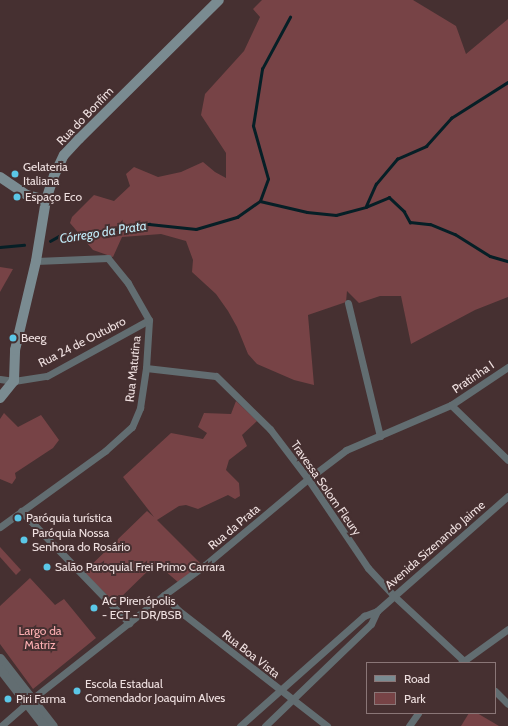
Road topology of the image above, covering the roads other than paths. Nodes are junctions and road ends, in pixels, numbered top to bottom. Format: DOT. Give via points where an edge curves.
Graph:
graph roads {
  1 [pos="219,0"];
  2 [pos="0,177"];
  3 [pos="46,200"];
  4 [pos="36,260"];
  5 [pos="348,303"];
  6 [pos="149,320"];
  7 [pos="508,367"];
  8 [pos="146,368"];
  9 [pos="0,379"];
  10 [pos="14,381"];
  11 [pos="0,398"];
  12 [pos="451,405"];
  13 [pos="380,436"];
  14 [pos="508,460"];
  15 [pos="308,479"];
  16 [pos="508,496"];
  17 [pos="21,511"];
  18 [pos="0,527"];
  19 [pos="164,595"];
  20 [pos="394,596"];
  21 [pos="377,611"];
  22 [pos="129,623"];
  23 [pos="508,629"];
  24 [pos="0,658"];
  25 [pos="464,662"];
  26 [pos="0,669"];
  27 [pos="280,690"];
  28 [pos="496,692"];
  29 [pos="293,699"];
  30 [pos="29,701"];
  31 [pos="508,704"];
  32 [pos="417,714"];
  33 [pos="1,726"];
  34 [pos="44,726"];
  35 [pos="53,726"];
  36 [pos="240,726"];
  37 [pos="265,726"];
  38 [pos="327,726"];
  39 [pos="409,726"];
  1 -- 3 [label="main road, Rua do Bonfim" via="64,156"];
  2 -- 3 [label="main road" via="27,195"];
  3 -- 4 [label="main road, Rua do Bonfim"];
  4 -- 6 [label="street, Rua Matutina" via="108,258 128,284"];
  4 -- 10 [label="main road, Rua do Bonfim" via="15,350"];
  5 -- 13 [label="street"];
  6 -- 8 [label="street, Rua Matutina"];
  6 -- 10 [label="street, Rua 24 de Outubro" via="47,376"];
  7 -- 12 [label="street, Pratinha I"];
  8 -- 15 [label="street, Travessa Solom Fleury" via="216,376 265,424"];
  8 -- 17 [label="street, Rua Matutina" via="140,408 132,427 104,451"];
  9 -- 10 [label="street, Rua 24 de Outubro"];
  10 -- 11 [label="main road"];
  12 -- 13 [label="street, Rua da Prata"];
  12 -- 14 [label="street"];
  13 -- 15 [label="street, Rua da Prata" via="346,450"];
  15 -- 19 [label="street, Rua da Prata" via="205,565"];
  15 -- 20 [label="street, Travessa Solom Fleury" via="368,568"];
  16 -- 20 [label="street, Avenida Sizenando Jaime"];
  17 -- 18 [label="street, Rua Matutina"];
  17 -- 22 [label="street"];
  19 -- 22 [label="street, Rua da Prata"];
  19 -- 27 [label="street, Rua Boa Vista" via="178,610"];
  20 -- 21 [label="street, Avenida Sizenando Jaime"];
  20 -- 25 [label="street, Travessa Solom Fleury"];
  21 -- 27 [label="street, Avenida Sizenando Jaime" via="364,616"];
  21 -- 29 [label="street, Avenida Sizenando Jaime" via="371,624"];
  22 -- 30 [label="street, Rua da Prata"];
  23 -- 25 [label="street"];
  24 -- 30 [label="street"];
  26 -- 30 [label="street"];
  27 -- 29 [label="street, Rua Boa Vista"];
  27 -- 36 [label="street, Avenida Sizenando Jaime"];
  28 -- 31 [label="street"];
  29 -- 37 [label="street, Avenida Sizenando Jaime"];
  29 -- 38 [label="street, Rua Boa Vista"];
  30 -- 33 [label="street, Rua da Prata"];
  30 -- 34 [label="street"];
  30 -- 35 [label="street"];
  32 -- 39 [label="street"];
}
